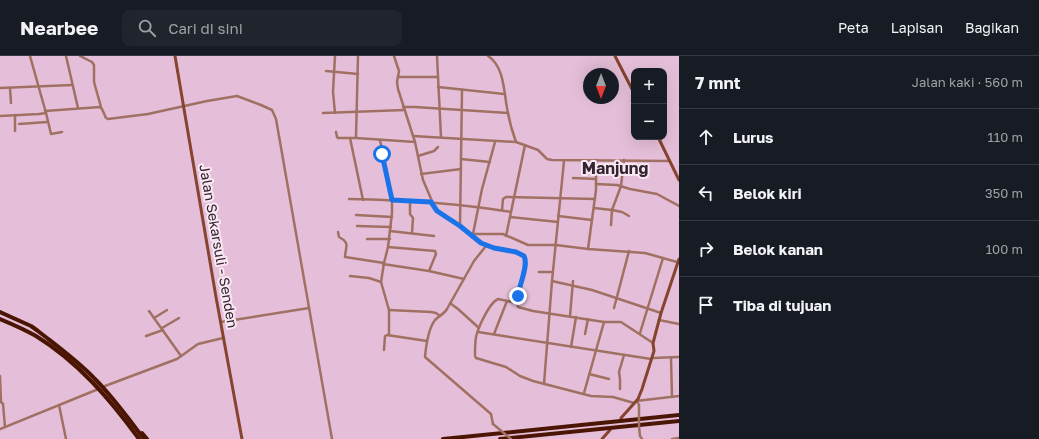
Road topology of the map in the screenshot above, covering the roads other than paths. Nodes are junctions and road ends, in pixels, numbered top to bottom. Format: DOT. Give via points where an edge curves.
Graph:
graph roads {
  1 [pos="30,56"];
  2 [pos="66,56"];
  3 [pos="80,56"];
  4 [pos="175,56"];
  5 [pos="335,56"];
  6 [pos="358,56"];
  7 [pos="394,56"];
  8 [pos="437,56"];
  9 [pos="488,56"];
  10 [pos="615,56"];
  11 [pos="326,71"];
  12 [pos="334,72"];
  13 [pos="358,74"];
  14 [pos="398,76"];
  15 [pos="437,77"];
  16 [pos="72,85"];
  17 [pos="40,87"];
  18 [pos="438,87"];
  19 [pos="631,87"];
  20 [pos="0,88"];
  21 [pos="10,88"];
  22 [pos="462,90"];
  23 [pos="504,94"];
  24 [pos="11,103"];
  25 [pos="184,106"];
  26 [pos="101,107"];
  27 [pos="78,108"];
  28 [pos="440,108"];
  29 [pos="403,109"];
  30 [pos="461,110"];
  31 [pos="45,112"];
  32 [pos="356,112"];
  33 [pos="323,113"];
  34 [pos="335,113"];
  35 [pos="508,113"];
  36 [pos="0,116"];
  37 [pos="15,116"];
  38 [pos="47,122"];
  39 [pos="19,124"];
  40 [pos="15,131"];
  41 [pos="62,132"];
  42 [pos="336,132"];
  43 [pos="413,136"];
  44 [pos="441,137"];
  45 [pos="350,138"];
  46 [pos="356,138"];
  47 [pos="461,139"];
  48 [pos="380,140"];
  49 [pos="659,140"];
  50 [pos="415,142"];
  51 [pos="495,142"];
  52 [pos="516,142"];
  53 [pos="526,145"];
  54 [pos="438,147"];
  55 [pos="418,156"];
  56 [pos="461,159"];
  57 [pos="596,160"];
  58 [pos="624,160"];
  59 [pos="564,161"];
  60 [pos="669,161"];
  61 [pos="490,162"];
  62 [pos="461,169"];
  63 [pos="421,174"];
  64 [pos="574,178"];
  65 [pos="596,179"];
  66 [pos="679,180"];
  67 [pos="596,184"];
  68 [pos="621,186"];
  69 [pos="560,197"];
  70 [pos="515,198"];
  71 [pos="349,199"];
  72 [pos="595,199"];
  73 [pos="363,200"];
  74 [pos="392,200"];
  75 [pos="410,201"];
  76 [pos="431,202"];
  77 [pos="460,205"];
  78 [pos="679,206"];
  79 [pos="478,207"];
  80 [pos="594,208"];
  81 [pos="502,210"];
  82 [pos="612,210"];
  83 [pos="511,212"];
  84 [pos="356,215"];
  85 [pos="558,216"];
  86 [pos="629,216"];
  87 [pos="392,217"];
  88 [pos="510,217"];
  89 [pos="592,220"];
  90 [pos="558,222"];
  91 [pos="611,225"];
  92 [pos="358,226"];
  93 [pos="460,226"];
  94 [pos="391,227"];
  95 [pos="390,231"];
  96 [pos="338,232"];
  97 [pos="412,233"];
  98 [pos="472,234"];
  99 [pos="434,236"];
  100 [pos="506,236"];
  101 [pos="367,238"];
  102 [pos="390,239"];
  103 [pos="556,245"];
  104 [pos="486,246"];
  105 [pos="388,247"];
  106 [pos="588,249"];
  107 [pos="629,251"];
  108 [pos="663,258"];
  109 [pos="678,260"];
  110 [pos="384,264"];
  111 [pos="674,270"];
  112 [pos="429,271"];
  113 [pos="539,272"];
  114 [pos="552,272"];
  115 [pos="679,272"];
  116 [pos="350,276"];
  117 [pos="464,279"];
  118 [pos="552,281"];
  119 [pos="381,282"];
  120 [pos="573,283"];
  121 [pos="616,297"];
  122 [pos="507,301"];
  123 [pos="450,303"];
  124 [pos="517,303"];
  125 [pos="308,308"];
  126 [pos="614,308"];
  127 [pos="648,309"];
  128 [pos="167,310"];
  129 [pos="389,310"];
  130 [pos="149,311"];
  131 [pos="0,312"];
  132 [pos="549,313"];
  133 [pos="661,313"];
  134 [pos="440,316"];
  135 [pos="570,316"];
  136 [pos="576,317"];
  137 [pos="154,318"];
  138 [pos="180,318"];
  139 [pos="588,318"];
  140 [pos="0,319"];
  141 [pos="659,320"];
  142 [pos="221,322"];
  143 [pos="604,322"];
  144 [pos="679,324"];
  145 [pos="479,328"];
  146 [pos="162,329"];
  147 [pos="478,332"];
  148 [pos="494,334"];
  149 [pos="585,334"];
  150 [pos="640,334"];
  151 [pos="389,335"];
  152 [pos="146,336"];
  153 [pos="223,338"];
  154 [pos="427,341"];
  155 [pos="547,343"];
  156 [pos="653,343"];
  157 [pos="571,346"];
  158 [pos="384,350"];
  159 [pos="596,351"];
  160 [pos="624,355"];
  161 [pos="181,356"];
  162 [pos="679,357"];
  163 [pos="671,358"];
  164 [pos="651,359"];
  165 [pos="589,374"];
  166 [pos="0,376"];
  167 [pos="609,379"];
  168 [pos="544,384"];
  169 [pos="105,386"];
  170 [pos="620,389"];
  171 [pos="96,390"];
  172 [pos="584,393"];
  173 [pos="679,396"];
  174 [pos="672,397"];
  175 [pos="1,402"];
  176 [pos="636,402"];
  177 [pos="59,405"];
  178 [pos="124,415"];
  179 [pos="679,415"];
  180 [pos="621,418"];
  181 [pos="679,421"];
  182 [pos="5,427"];
  183 [pos="0,429"];
  184 [pos="610,430"];
  185 [pos="679,438"];
  186 [pos="66,439"];
  187 [pos="135,439"];
  188 [pos="139,439"];
  189 [pos="144,439"];
  190 [pos="147,439"];
  191 [pos="242,439"];
  192 [pos="332,439"];
  193 [pos="443,439"];
  194 [pos="500,439"];
  195 [pos="511,439"];
  196 [pos="602,439"];
  197 [pos="642,439"];
  198 [pos="672,439"];
  1 -- 17 [label="street"];
  2 -- 16 [label="street"];
  3 -- 26 [label="street" via="94,65 94,82"];
  4 -- 25 [label="street, Jalan Sekarsuli - Senden"];
  5 -- 12 [label="street"];
  6 -- 13 [label="street"];
  7 -- 14 [label="street"];
  8 -- 15 [label="street"];
  9 -- 23 [label="street" via="499,69"];
  10 -- 19 [label="street"];
  11 -- 12 [label="street"];
  12 -- 13 [label="street"];
  12 -- 34 [label="street"];
  13 -- 32 [label="street"];
  14 -- 15 [label="street"];
  14 -- 29 [label="street"];
  15 -- 18 [label="street"];
  16 -- 17 [label="street"];
  16 -- 27 [label="street"];
  17 -- 21 [label="street"];
  17 -- 31 [label="street"];
  18 -- 22 [label="street"];
  18 -- 28 [label="street"];
  20 -- 21 [label="street"];
  21 -- 24 [label="street"];
  22 -- 23 [label="street"];
  22 -- 30 [label="street"];
  23 -- 35 [label="street"];
  25 -- 26 [label="street" via="108,119"];
  25 -- 125 [label="street" via="236,96 274,112"];
  25 -- 142 [label="street, Jalan Sekarsuli - Senden"];
  26 -- 27 [label="street"];
  27 -- 31 [label="street"];
  28 -- 29 [label="street"];
  28 -- 30 [label="street"];
  28 -- 44 [label="street"];
  29 -- 32 [label="street"];
  29 -- 43 [label="street"];
  30 -- 35 [label="street"];
  30 -- 47 [label="street"];
  31 -- 37 [label="street"];
  31 -- 38 [label="street"];
  32 -- 34 [label="street"];
  32 -- 46 [label="street"];
  33 -- 34 [label="street"];
  35 -- 52 [label="street"];
  36 -- 37 [label="street"];
  37 -- 40 [label="street"];
  38 -- 39 [label="street"];
  38 -- 41 [label="street" via="51,134"];
  42 -- 45 [label="street" via="338,138"];
  43 -- 44 [label="street"];
  43 -- 50 [label="street"];
  44 -- 47 [label="street"];
  45 -- 46 [label="street"];
  45 -- 73 [label="street"];
  46 -- 48 [label="street"];
  47 -- 51 [label="street"];
  47 -- 56 [label="street"];
  48 -- 50 [label="street"];
  48 -- 74 [label="street"];
  49 -- 60 [label="street"];
  50 -- 55 [label="street"];
  51 -- 52 [label="street"];
  51 -- 61 [label="street"];
  52 -- 53 [label="street"];
  53 -- 59 [label="street" via="540,151 549,160"];
  53 -- 70 [label="street"];
  54 -- 55 [label="street" via="434,151"];
  55 -- 63 [label="street"];
  56 -- 61 [label="street"];
  56 -- 62 [label="street"];
  57 -- 58 [label="street"];
  57 -- 59 [label="street"];
  57 -- 65 [label="street"];
  58 -- 60 [label="street"];
  58 -- 68 [label="street"];
  59 -- 69 [label="street"];
  60 -- 66 [label="street"];
  61 -- 79 [label="street"];
  62 -- 63 [label="street"];
  62 -- 77 [label="street"];
  63 -- 76 [label="street"];
  64 -- 65 [label="street"];
  65 -- 67 [label="street"];
  67 -- 68 [label="street"];
  67 -- 72 [label="street"];
  68 -- 78 [label="street" via="657,194"];
  68 -- 82 [label="street"];
  69 -- 70 [label="street"];
  69 -- 72 [label="street"];
  69 -- 85 [label="street"];
  70 -- 81 [label="street" via="503,198"];
  70 -- 83 [label="street"];
  71 -- 73 [label="street"];
  72 -- 80 [label="street"];
  73 -- 74 [label="street"];
  74 -- 75 [label="street"];
  74 -- 87 [label="street"];
  75 -- 76 [label="street"];
  75 -- 97 [label="street"];
  76 -- 77 [label="street"];
  76 -- 93 [label="street" via="437,211"];
  77 -- 79 [label="street"];
  77 -- 93 [label="street"];
  79 -- 81 [label="street"];
  79 -- 98 [label="street"];
  80 -- 82 [label="street"];
  80 -- 89 [label="street"];
  81 -- 83 [label="street"];
  82 -- 86 [label="street"];
  82 -- 91 [label="street"];
  83 -- 88 [label="street"];
  84 -- 87 [label="street"];
  85 -- 89 [label="street"];
  85 -- 90 [label="street"];
  87 -- 94 [label="street"];
  88 -- 90 [label="street"];
  88 -- 100 [label="street"];
  89 -- 106 [label="street"];
  90 -- 103 [label="street"];
  92 -- 94 [label="street"];
  93 -- 98 [label="street"];
  94 -- 95 [label="street"];
  95 -- 97 [label="street"];
  95 -- 102 [label="street"];
  96 -- 110 [label="street" via="347,246 345,257"];
  97 -- 99 [label="street"];
  98 -- 100 [label="street"];
  98 -- 104 [label="street"];
  100 -- 103 [label="street" via="528,245"];
  101 -- 102 [label="street"];
  102 -- 105 [label="street"];
  103 -- 106 [label="street"];
  103 -- 114 [label="street"];
  104 -- 117 [label="street"];
  104 -- 124 [label="street" via="516,252 526,258"];
  105 -- 110 [label="street"];
  105 -- 112 [label="street" via="435,251"];
  106 -- 107 [label="street"];
  107 -- 108 [label="street" via="649,253"];
  107 -- 121 [label="street"];
  108 -- 109 [label="street"];
  108 -- 127 [label="street"];
  109 -- 111 [label="street"];
  110 -- 112 [label="street"];
  110 -- 119 [label="street"];
  111 -- 115 [label="street"];
  111 -- 133 [label="street"];
  112 -- 117 [label="street"];
  113 -- 114 [label="street"];
  114 -- 118 [label="street"];
  116 -- 119 [label="street"];
  117 -- 123 [label="street"];
  118 -- 120 [label="street"];
  118 -- 132 [label="street"];
  119 -- 129 [label="street"];
  120 -- 121 [label="street"];
  120 -- 135 [label="street"];
  121 -- 126 [label="street"];
  121 -- 127 [label="street"];
  122 -- 124 [label="street"];
  122 -- 145 [label="street" via="494,301"];
  122 -- 148 [label="street"];
  123 -- 134 [label="street"];
  123 -- 145 [label="street"];
  124 -- 132 [label="street" via="520,308"];
  125 -- 142 [label="street"];
  125 -- 192 [label="street"];
  127 -- 133 [label="street"];
  127 -- 150 [label="street"];
  128 -- 137 [label="street"];
  129 -- 134 [label="street" via="431,312"];
  129 -- 151 [label="street"];
  130 -- 137 [label="street"];
  131 -- 178 [label="highway" via="38,331 94,378"];
  132 -- 135 [label="street"];
  132 -- 155 [label="street"];
  133 -- 141 [label="street"];
  134 -- 154 [label="street" via="433,324"];
  135 -- 136 [label="street"];
  136 -- 139 [label="street"];
  136 -- 157 [label="street"];
  137 -- 146 [label="street"];
  138 -- 146 [label="street"];
  139 -- 143 [label="street"];
  139 -- 149 [label="street"];
  140 -- 178 [label="highway" via="37,337 64,357 95,384"];
  141 -- 144 [label="street"];
  141 -- 156 [label="street"];
  142 -- 153 [label="street, Jalan Sekarsuli - Senden"];
  143 -- 150 [label="street" via="623,323"];
  143 -- 159 [label="street"];
  145 -- 147 [label="street"];
  146 -- 152 [label="street"];
  146 -- 161 [label="street"];
  147 -- 148 [label="street"];
  147 -- 168 [label="street" via="476,358 506,367 520,376"];
  148 -- 155 [label="street"];
  150 -- 156 [label="street"];
  151 -- 154 [label="street"];
  151 -- 158 [label="street" via="385,336"];
  153 -- 161 [label="street" via="198,344"];
  153 -- 191 [label="street, Jalan Sekarsuli - Senden"];
  154 -- 195 [label="street, bridge" via="425,357 491,414 493,424"];
  155 -- 157 [label="street"];
  155 -- 168 [label="street"];
  156 -- 164 [label="street"];
  157 -- 159 [label="street"];
  159 -- 160 [label="street"];
  159 -- 165 [label="street"];
  160 -- 164 [label="street"];
  160 -- 170 [label="street" via="619,372"];
  161 -- 169 [label="street"];
  162 -- 163 [label="street"];
  163 -- 164 [label="street"];
  163 -- 174 [label="street"];
  164 -- 176 [label="street"];
  165 -- 167 [label="street"];
  165 -- 172 [label="street"];
  166 -- 175 [label="street"];
  168 -- 172 [label="street"];
  171 -- 177 [label="street"];
  172 -- 176 [label="street"];
  173 -- 174 [label="street"];
  174 -- 176 [label="street"];
  175 -- 182 [label="street"];
  176 -- 180 [label="street"];
  176 -- 197 [label="street, bridge" via="639,405"];
  177 -- 182 [label="street"];
  177 -- 186 [label="street"];
  178 -- 187 [label="highway"];
  178 -- 188 [label="highway"];
  178 -- 189 [label="highway"];
  178 -- 190 [label="highway"];
  179 -- 193 [label="highway"];
  181 -- 194 [label="highway"];
  182 -- 183 [label="street"];
  184 -- 196 [label="street"];
  185 -- 198 [label="street"];
}
